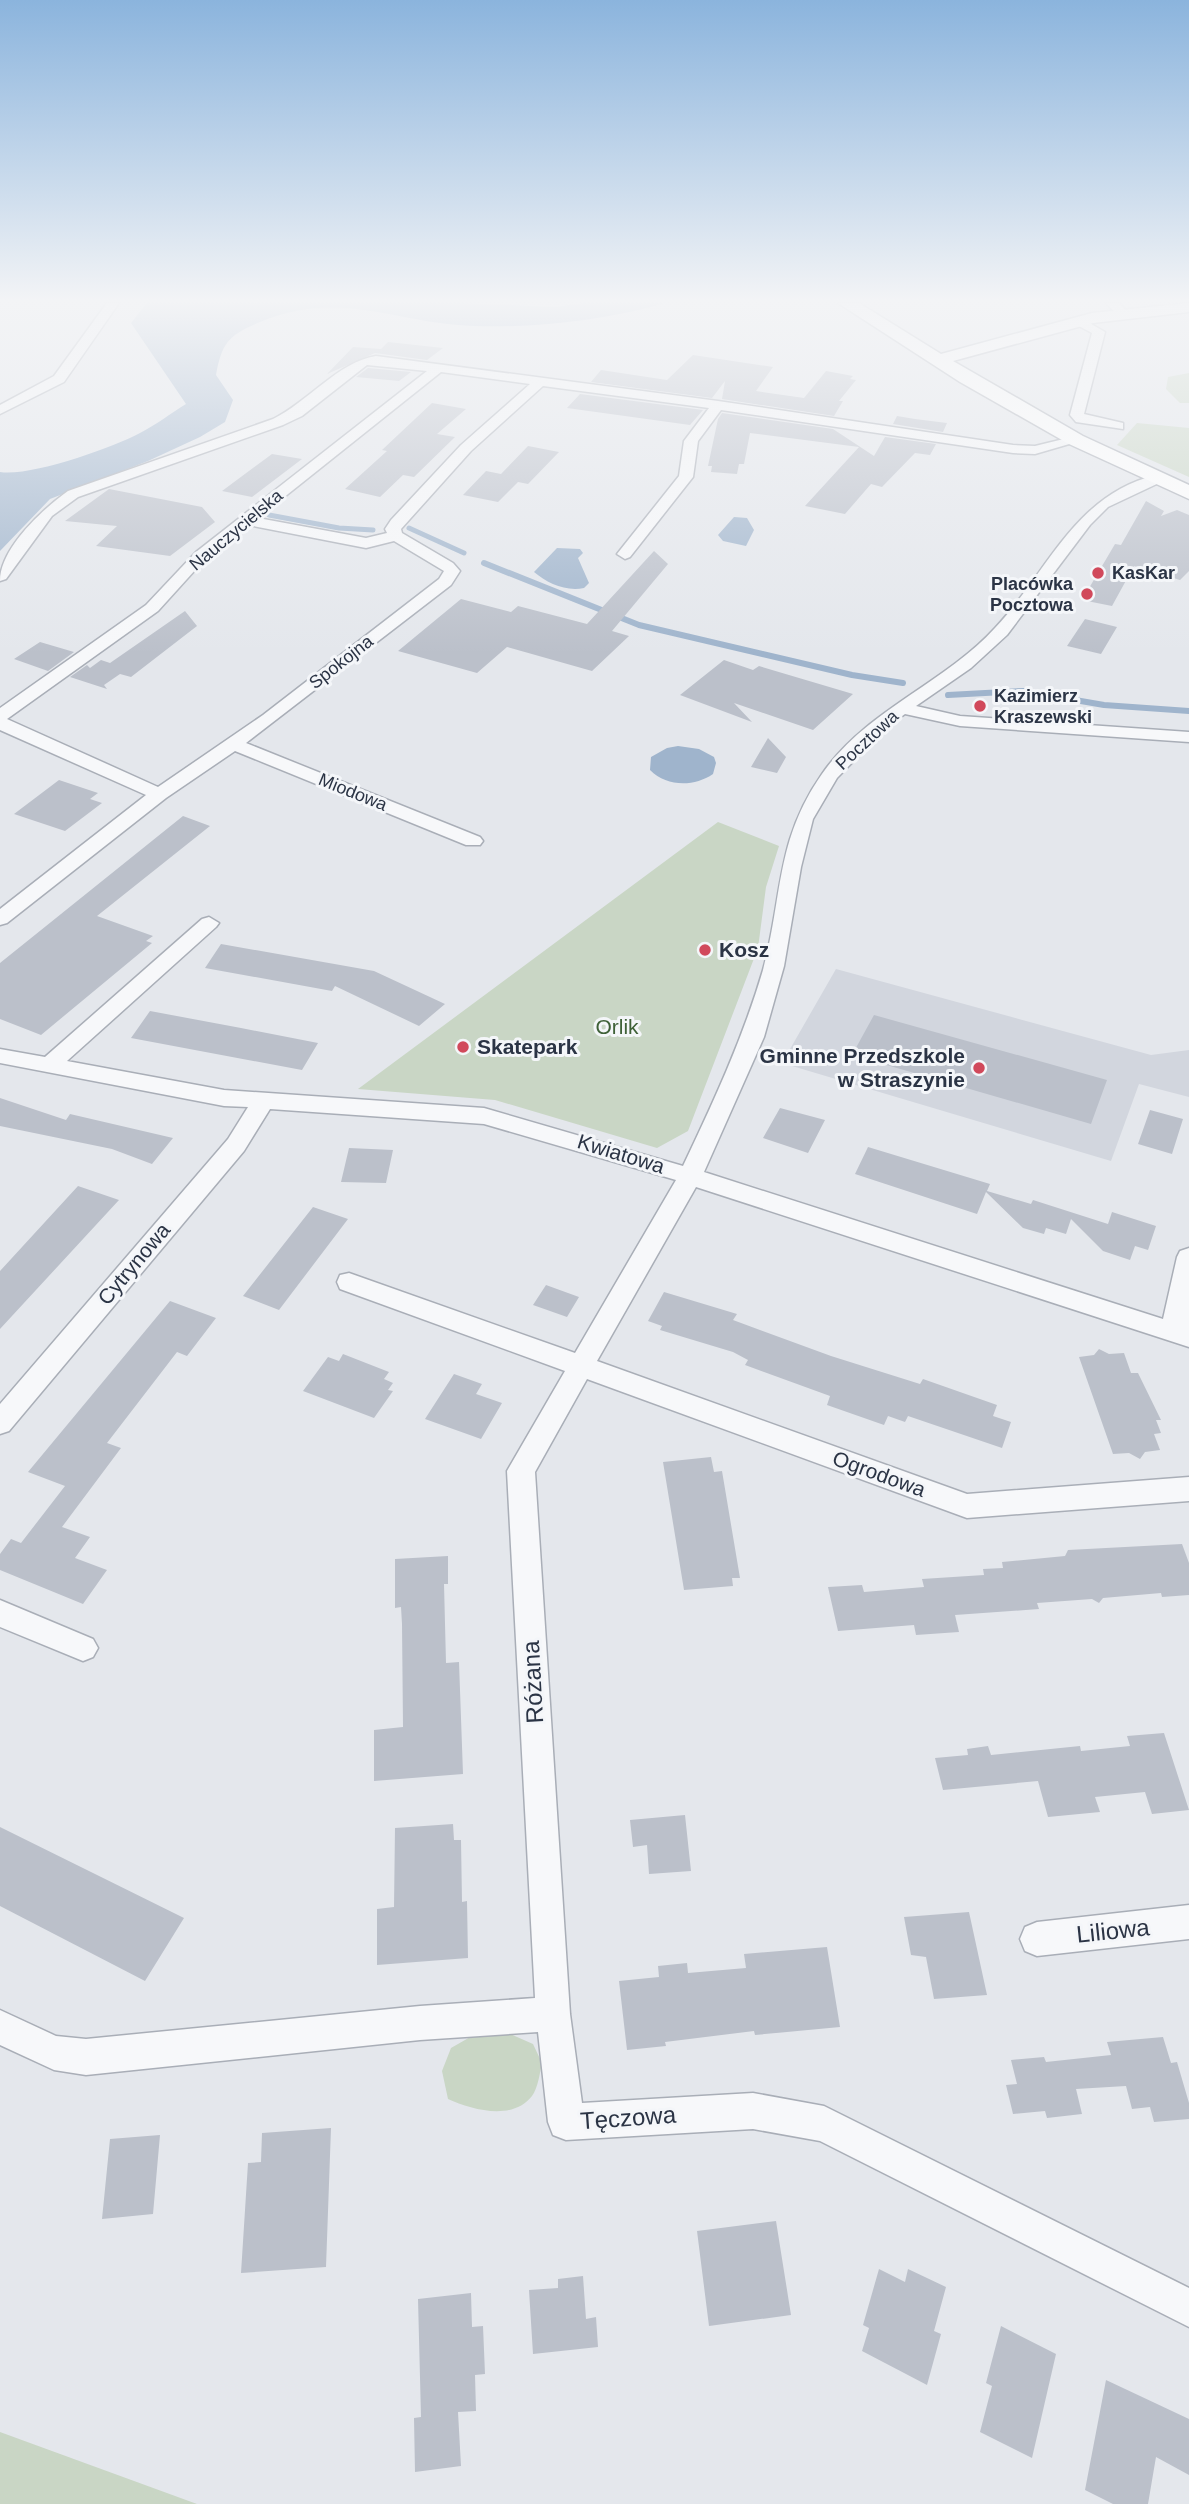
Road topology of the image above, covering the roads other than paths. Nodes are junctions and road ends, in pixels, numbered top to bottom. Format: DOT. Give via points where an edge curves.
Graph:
graph roads {
  1 [pos="282,420"];
  2 [pos="373,420"];
  3 [pos="500,420"];
  4 [pos="707,420"];
  5 [pos="818,420"];
  6 [pos="1041,420"];
  7 [pos="1086,420"];
  8 [pos="1118,426"];
  9 [pos="1076,440"];
  10 [pos="1156,480"];
  11 [pos="1189,493"];
  12 [pos="246,520"];
  13 [pos="396,536"];
  14 [pos="625,554"];
  15 [pos="0,576"];
  16 [pos="902,708"];
  17 [pos="0,716"];
  18 [pos="0,723"];
  19 [pos="1189,737"];
  20 [pos="234,744"];
  21 [pos="159,794"];
  22 [pos="473,841"];
  23 [pos="0,919"];
  24 [pos="209,923"];
  25 [pos="0,1056"];
  26 [pos="51,1066"];
  27 [pos="263,1102"];
  28 [pos="690,1176"];
  29 [pos="1189,1257"];
  30 [pos="349,1282"];
  31 [pos="1181,1334"];
  32 [pos="582,1366"];
  33 [pos="0,1423"];
  34 [pos="1189,1489"];
  35 [pos="0,1613"];
  36 [pos="83,1648"];
  37 [pos="1189,1922"];
  38 [pos="1037,1939"];
  39 [pos="553,2014"];
  40 [pos="0,2027"];
  41 [pos="1189,2308"];
  1 -- 15 [label="street" via="73,494 47,513"];
  2 -- 12 [label="street, Nauczycielska"];
  3 -- 13 [label="street" via="396,523"];
  4 -- 14 [label="street" via="691,440 686,477"];
  5 -- 9 [label="street" via="1013,449 1035,450"];
  6 -- 9 [label="main road"];
  7 -- 8 [label="street"];
  9 -- 10 [label="main road"];
  10 -- 11 [label="main road"];
  10 -- 16 [label="street, Pocztowa" via="1103,504 1001,632"];
  12 -- 13 [label="street" via="366,542"];
  12 -- 17 [label="street, Nauczycielska" via="201,555 152,608"];
  13 -- 20 [label="street, Spokojna" via="449,566 450,576"];
  16 -- 19 [label="street" via="960,721"];
  16 -- 28 [label="street, Pocztowa" via="846,756 804,819 774,966 753,1037"];
  18 -- 21 [label="street"];
  20 -- 21 [label="street, Spokojna"];
  20 -- 22 [label="street, Miodowa"];
  21 -- 23 [label="street, Spokojna"];
  24 -- 26 [label="street"];
  25 -- 26 [label="street, Kwiatowa"];
  26 -- 27 [label="street, Kwiatowa"];
  27 -- 28 [label="street, Kwiatowa" via="484,1116"];
  27 -- 33 [label="street, Cytrynowa" via="236,1145"];
  28 -- 31 [label="street, Kwiatowa"];
  28 -- 32 [label="street, Różana"];
  29 -- 31 [label="street, Kwiatowa"];
  30 -- 32 [label="street"];
  32 -- 34 [label="street, Ogrodowa" via="967,1506"];
  32 -- 39 [label="street, Różana" via="521,1471"];
  35 -- 36 [label="street"];
  37 -- 38 [label="street, Liliowa"];
  39 -- 40 [label="street" via="86,2057 54,2053"];
  39 -- 41 [label="street, Tęczowa" via="566,2122 753,2111 824,2124"];
}
